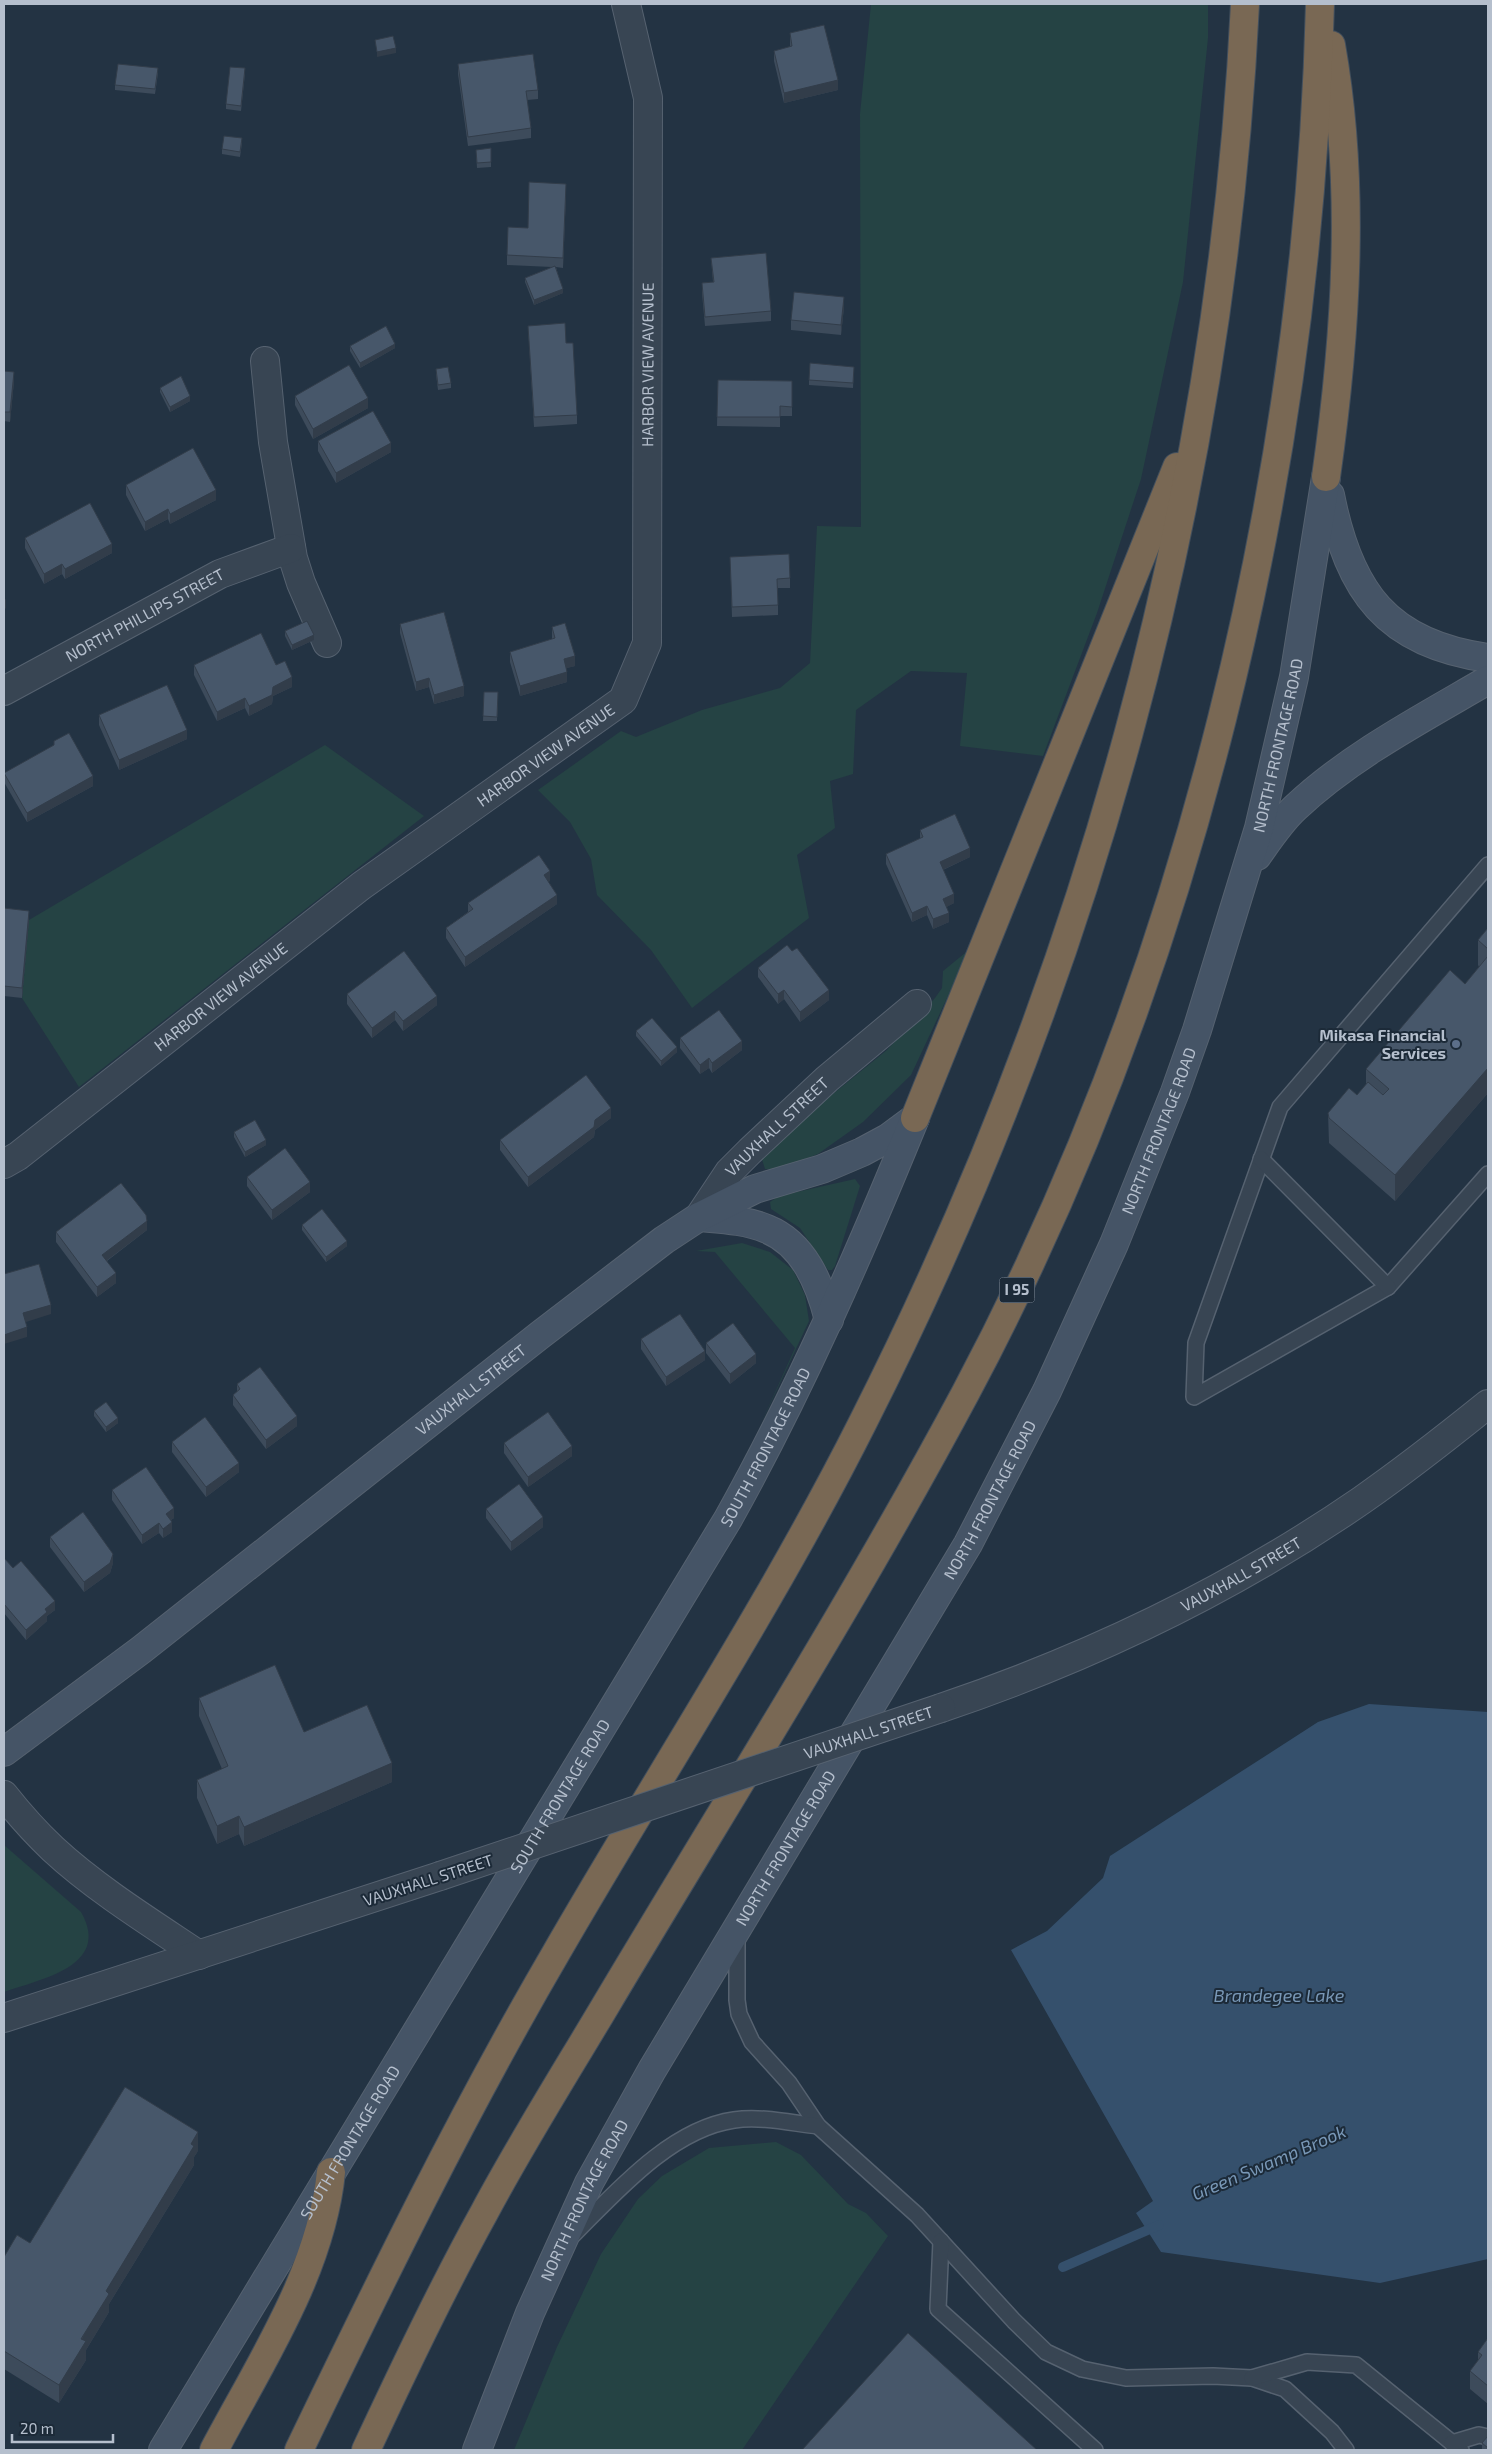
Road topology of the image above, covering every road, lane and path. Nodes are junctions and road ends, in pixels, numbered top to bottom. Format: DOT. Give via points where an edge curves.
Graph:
graph roads {
  1 [pos="626,4"];
  2 [pos="1244,4"];
  3 [pos="1321,4"];
  4 [pos="265,361"];
  5 [pos="1198,415"];
  6 [pos="1326,477"];
  7 [pos="291,548"];
  8 [pos="327,643"];
  9 [pos="1488,658"];
  10 [pos="1488,680"];
  11 [pos="4,691"];
  12 [pos="1488,866"];
  13 [pos="1247,869"];
  14 [pos="917,1004"];
  15 [pos="914,1118"];
  16 [pos="1261,1159"];
  17 [pos="4,1164"];
  18 [pos="1488,1174"];
  19 [pos="699,1217"];
  20 [pos="1388,1287"];
  21 [pos="829,1320"];
  22 [pos="1488,1404"];
  23 [pos="4,1752"];
  24 [pos="4,1795"];
  25 [pos="738,1929"];
  26 [pos="199,1955"];
  27 [pos="4,2018"];
  28 [pos="818,2126"];
  29 [pos="331,2172"];
  30 [pos="941,2241"];
  31 [pos="555,2254"];
  32 [pos="1252,2378"];
  33 [pos="1488,2437"];
  34 [pos="1457,2447"];
  35 [pos="163,2450"];
  36 [pos="214,2450"];
  37 [pos="299,2450"];
  38 [pos="366,2450"];
  39 [pos="477,2450"];
  40 [pos="1095,2450"];
  41 [pos="1346,2450"];
  1 -- 17 [label="street, HARBOR VIEW AVENUE" via="648,98 647,643 623,700 361,886"];
  2 -- 5 [label="highway" via="1229,200"];
  3 -- 6 [label="highway" via="1339,107 1344,203 1340,339"];
  3 -- 38 [label="highway, I 95" via="1316,105 1297,306 1254,580 1191,831 1149,965 1099,1103 1049,1222 967,1389 824,1643 501,2182 434,2309"];
  4 -- 7 [label="street" via="273,442"];
  5 -- 15 [label="highway"];
  5 -- 37 [label="highway" via="1162,603 1117,778 1030,1042 972,1190 885,1378 811,1521 507,2040 385,2273"];
  6 -- 9 [label="main road" via="1340,537 1360,585 1377,608 1433,645"];
  6 -- 13 [label="main road, NORTH FRONTAGE ROAD" via="1286,716"];
  7 -- 8 [label="street" via="300,583"];
  7 -- 11 [label="street, NORTH PHILLIPS STREET" via="220,574"];
  10 -- 13 [label="main road" via="1382,743 1313,792 1276,829"];
  12 -- 16 [label="lane" via="1280,1107"];
  13 -- 25 [label="main road, NORTH FRONTAGE ROAD" via="1175,1092 1114,1244 1047,1391 956,1566"];
  14 -- 19 [label="street, VAUXHALL STREET" via="827,1079 761,1140 729,1172"];
  15 -- 19 [label="main road" via="888,1138 862,1152 822,1169 754,1189"];
  15 -- 21 [label="main road, SOUTH FRONTAGE ROAD"];
  16 -- 20 [label="lane"];
  16 -- 20 [label="lane" via="1196,1343 1194,1397"];
  18 -- 20 [label="lane"];
  19 -- 21 [label="main road" via="752,1224 784,1238 816,1277"];
  19 -- 23 [label="main road, VAUXHALL STREET" via="607,1282 134,1655"];
  21 -- 29 [label="main road, SOUTH FRONTAGE ROAD" via="763,1455 711,1549"];
  22 -- 26 [label="street, VAUXHALL STREET, bridge" via="1361,1501 1298,1541 1222,1585 1110,1641 941,1708"];
  24 -- 26 [label="street" via="54,1850 122,1903"];
  25 -- 28 [label="lane" via="735,1983 744,2029 789,2083"];
  25 -- 31 [label="main road, NORTH FRONTAGE ROAD" via="626,2116"];
  26 -- 27 [label="street, VAUXHALL STREET"];
  28 -- 30 [label="lane" via="917,2215"];
  28 -- 31 [label="lane" via="740,2120 698,2131 643,2168"];
  29 -- 35 [label="main road, SOUTH FRONTAGE ROAD"];
  29 -- 36 [label="highway" via="325,2211 307,2269"];
  30 -- 32 [label="lane" via="1020,2327 1046,2352 1065,2362 1126,2378"];
  30 -- 40 [label="lane" via="938,2309"];
  31 -- 39 [label="main road, NORTH FRONTAGE ROAD"];
  32 -- 34 [label="lane" via="1307,2362 1356,2365"];
  32 -- 41 [label="lane" via="1285,2389 1332,2432"];
  33 -- 34 [label="lane" via="1479,2435"];
}
